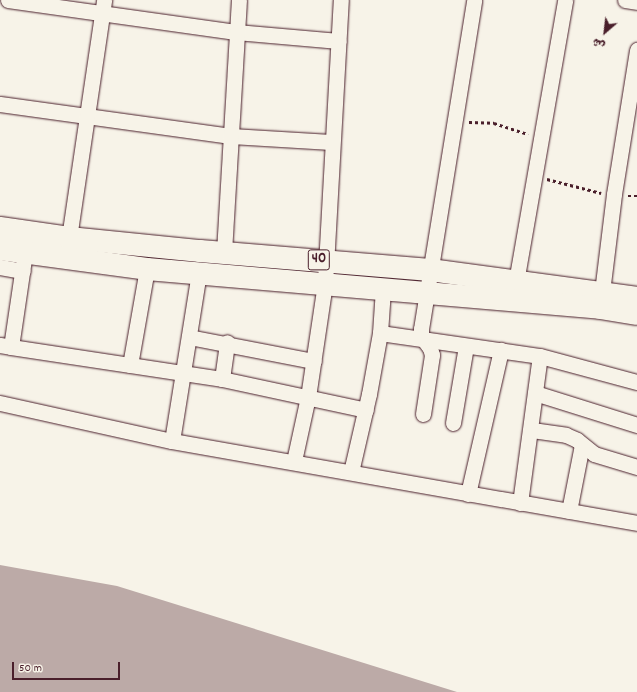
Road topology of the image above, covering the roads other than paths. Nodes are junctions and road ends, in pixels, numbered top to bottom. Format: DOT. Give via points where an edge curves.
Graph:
graph roads {
  1 [pos="8,0"];
  2 [pos="239,0"];
  3 [pos="341,0"];
  4 [pos="474,0"];
  5 [pos="565,0"];
  6 [pos="625,0"];
  7 [pos="37,2"];
  8 [pos="637,2"];
  9 [pos="103,7"];
  10 [pos="236,32"];
  11 [pos="339,41"];
  12 [pos="637,50"];
  13 [pos="0,104"];
  14 [pos="88,117"];
  15 [pos="231,136"];
  16 [pos="332,142"];
  17 [pos="0,228"];
  18 [pos="69,238"];
  19 [pos="0,249"];
  20 [pos="224,252"];
  21 [pos="327,260"];
  22 [pos="24,261"];
  23 [pos="0,267"];
  24 [pos="147,269"];
  25 [pos="430,270"];
  26 [pos="199,273"];
  27 [pos="516,282"];
  28 [pos="325,283"];
  29 [pos="383,289"];
  30 [pos="602,292"];
  31 [pos="428,295"];
  32 [pos="637,298"];
  33 [pos="637,314"];
  34 [pos="380,333"];
  35 [pos="189,337"];
  36 [pos="422,338"];
  37 [pos="226,342"];
  38 [pos="6,346"];
  39 [pos="466,346"];
  40 [pos="501,350"];
  41 [pos="540,356"];
  42 [pos="314,361"];
  43 [pos="130,366"];
  44 [pos="182,373"];
  45 [pos="222,379"];
  46 [pos="637,382"];
  47 [pos="535,393"];
  48 [pos="308,396"];
  49 [pos="0,403"];
  50 [pos="366,410"];
  51 [pos="423,414"];
  52 [pos="452,423"];
  53 [pos="637,425"];
  54 [pos="532,430"];
  55 [pos="172,441"];
  56 [pos="582,445"];
  57 [pos="294,461"];
  58 [pos="637,467"];
  59 [pos="351,472"];
  60 [pos="468,494"];
  61 [pos="520,503"];
  62 [pos="569,511"];
  63 [pos="636,521"];
  1 -- 7 [label="street"];
  2 -- 10 [label="street"];
  3 -- 11 [label="street"];
  4 -- 25 [label="street"];
  5 -- 27 [label="street"];
  6 -- 8 [label="street"];
  7 -- 9 [label="street"];
  9 -- 10 [label="street"];
  9 -- 14 [label="street"];
  10 -- 11 [label="street"];
  10 -- 15 [label="street"];
  11 -- 16 [label="street"];
  12 -- 30 [label="street" via="614,194"];
  13 -- 14 [label="street"];
  14 -- 15 [label="street"];
  14 -- 18 [label="street"];
  15 -- 16 [label="street"];
  15 -- 20 [label="street"];
  16 -- 21 [label="street"];
  17 -- 18 [label="highway, 40"];
  18 -- 20 [label="highway, 40"];
  19 -- 22 [label="highway, 40"];
  20 -- 21 [label="highway, 40"];
  21 -- 25 [label="highway, 40"];
  21 -- 28 [label="street"];
  22 -- 23 [label="street"];
  22 -- 24 [label="highway, 40"];
  22 -- 38 [label="street"];
  24 -- 26 [label="highway, 40"];
  24 -- 43 [label="street"];
  25 -- 27 [label="highway, 40"];
  25 -- 31 [label="street"];
  26 -- 28 [label="highway, 40"];
  26 -- 35 [label="street"];
  27 -- 30 [label="highway, 40"];
  28 -- 29 [label="highway, 40"];
  28 -- 42 [label="street"];
  29 -- 31 [label="highway, 40"];
  29 -- 34 [label="street"];
  30 -- 32 [label="highway, 40"];
  31 -- 33 [label="highway, 40" via="600,308"];
  31 -- 36 [label="street" via="421,329"];
  34 -- 36 [label="street"];
  34 -- 50 [label="street"];
  35 -- 37 [label="street"];
  35 -- 44 [label="street"];
  36 -- 39 [label="street"];
  36 -- 51 [label="street" via="432,355"];
  37 -- 42 [label="street"];
  37 -- 45 [label="street"];
  38 -- 43 [label="street"];
  39 -- 40 [label="street"];
  39 -- 52 [label="street"];
  40 -- 41 [label="street"];
  40 -- 60 [label="street"];
  41 -- 46 [label="street"];
  41 -- 47 [label="street"];
  42 -- 48 [label="street"];
  43 -- 44 [label="street"];
  44 -- 45 [label="street"];
  44 -- 55 [label="street"];
  45 -- 48 [label="street"];
  47 -- 53 [label="street"];
  47 -- 54 [label="street"];
  48 -- 50 [label="street"];
  48 -- 57 [label="street"];
  49 -- 55 [label="street"];
  50 -- 59 [label="street"];
  54 -- 56 [label="street" via="566,435"];
  54 -- 61 [label="street"];
  55 -- 57 [label="street"];
  56 -- 58 [label="street" via="605,459"];
  56 -- 62 [label="street"];
  57 -- 59 [label="street"];
  59 -- 60 [label="street"];
  60 -- 61 [label="street"];
  61 -- 62 [label="street"];
  62 -- 63 [label="street"];
}
